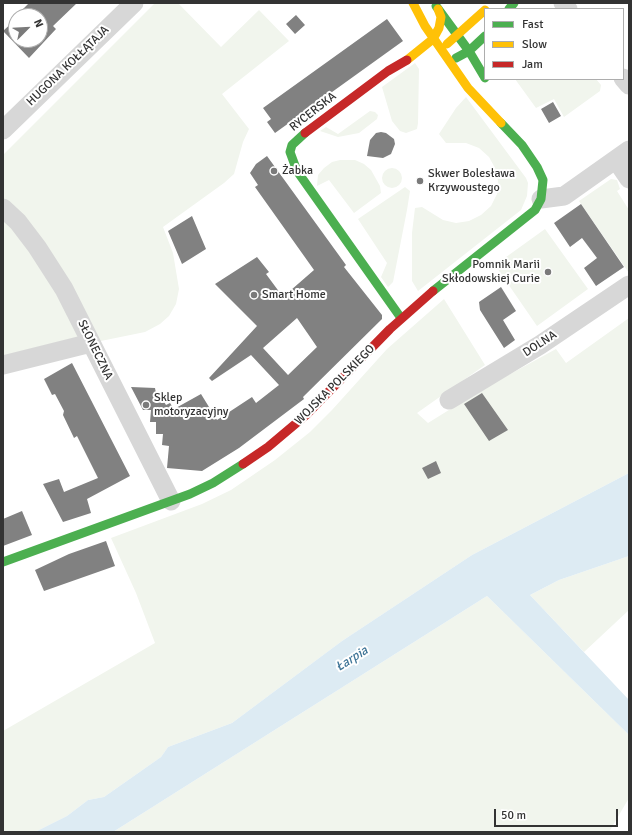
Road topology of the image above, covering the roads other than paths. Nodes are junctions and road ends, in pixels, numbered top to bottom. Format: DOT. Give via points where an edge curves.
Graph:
graph roads {
  1 [pos="134,3"];
  2 [pos="413,3"];
  3 [pos="436,6"];
  4 [pos="484,12"];
  5 [pos="457,34"];
  6 [pos="484,37"];
  7 [pos="433,39"];
  8 [pos="469,51"];
  9 [pos="445,57"];
  10 [pos="484,76"];
  11 [pos="504,112"];
  12 [pos="3,130"];
  13 [pos="522,145"];
  14 [pos="622,155"];
  15 [pos="629,179"];
  16 [pos="541,199"];
  17 [pos="3,208"];
  18 [pos="629,285"];
  19 [pos="401,318"];
  20 [pos="91,343"];
  21 [pos="3,365"];
  22 [pos="448,400"];
  23 [pos="171,502"];
  24 [pos="3,562"];
  1 -- 12 [label="street, HUGONA KOŁŁĄTAJA"];
  2 -- 7 [label="street"];
  3 -- 5 [label="street"];
  3 -- 7 [label="street, RYCERSKA" via="441,17"];
  4 -- 5 [label="street"];
  5 -- 8 [label="street"];
  5 -- 9 [label="street" via="447,45"];
  6 -- 8 [label="street"];
  7 -- 9 [label="street"];
  7 -- 19 [label="street, RYCERSKA" via="408,60 388,70 302,135 292,145 290,152 297,171"];
  8 -- 9 [label="street" via="456,58"];
  8 -- 10 [label="street"];
  9 -- 13 [label="street" via="468,88"];
  11 -- 13 [label="street"];
  13 -- 16 [label="street" via="540,173 543,185"];
  14 -- 15 [label="street"];
  14 -- 16 [label="street" via="564,196"];
  16 -- 19 [label="street, WOJSKA POLSKIEGO" via="529,216"];
  17 -- 20 [label="street, SŁONECZNA" via="18,222 51,266"];
  18 -- 22 [label="street, DOLNA" via="540,345"];
  19 -- 23 [label="street, WOJSKA POLSKIEGO" via="320,402 284,434 225,477"];
  20 -- 21 [label="street"];
  20 -- 23 [label="street, SŁONECZNA"];
  23 -- 24 [label="street, WOJSKA POLSKIEGO"];
}
